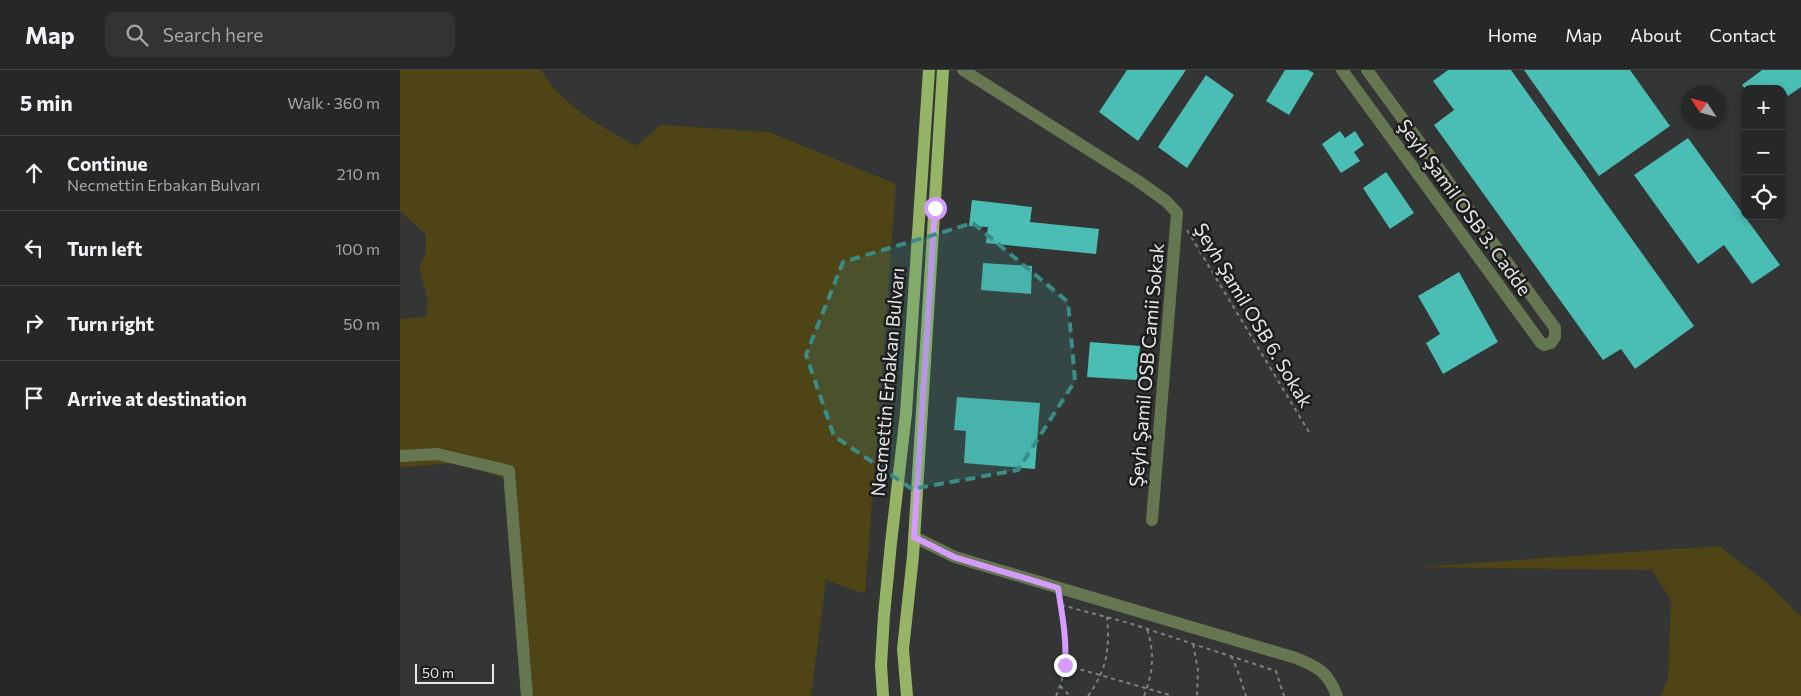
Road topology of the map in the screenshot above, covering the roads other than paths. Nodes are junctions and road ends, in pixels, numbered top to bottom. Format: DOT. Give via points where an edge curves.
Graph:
graph roads {
  1 [pos="930,70"];
  2 [pos="944,70"];
  3 [pos="963,70"];
  4 [pos="1342,70"];
  5 [pos="1367,70"];
  6 [pos="400,456"];
  7 [pos="1152,520"];
  8 [pos="914,537"];
  9 [pos="527,696"];
  10 [pos="883,696"];
  11 [pos="907,696"];
  12 [pos="1337,696"];
  1 -- 10 [label="main road, Necmettin Erbakan Bulvarı" via="906,413 884,615"];
  2 -- 8 [label="main road, Necmettin Erbakan Bulvarı"];
  3 -- 7 [label="street, Şeyh Şamil OSB Camii Sokak" via="1138,181 1177,213"];
  4 -- 5 [label="street, Şeyh Şamil OSB 3. Cadde" via="1541,343 1548,344 1553,340 1555,328"];
  6 -- 9 [label="street" via="437,454 509,470"];
  8 -- 11 [label="main road, Necmettin Erbakan Bulvarı" via="903,649"];
  8 -- 12 [label="street" via="954,557 1296,658 1319,667"];
}
